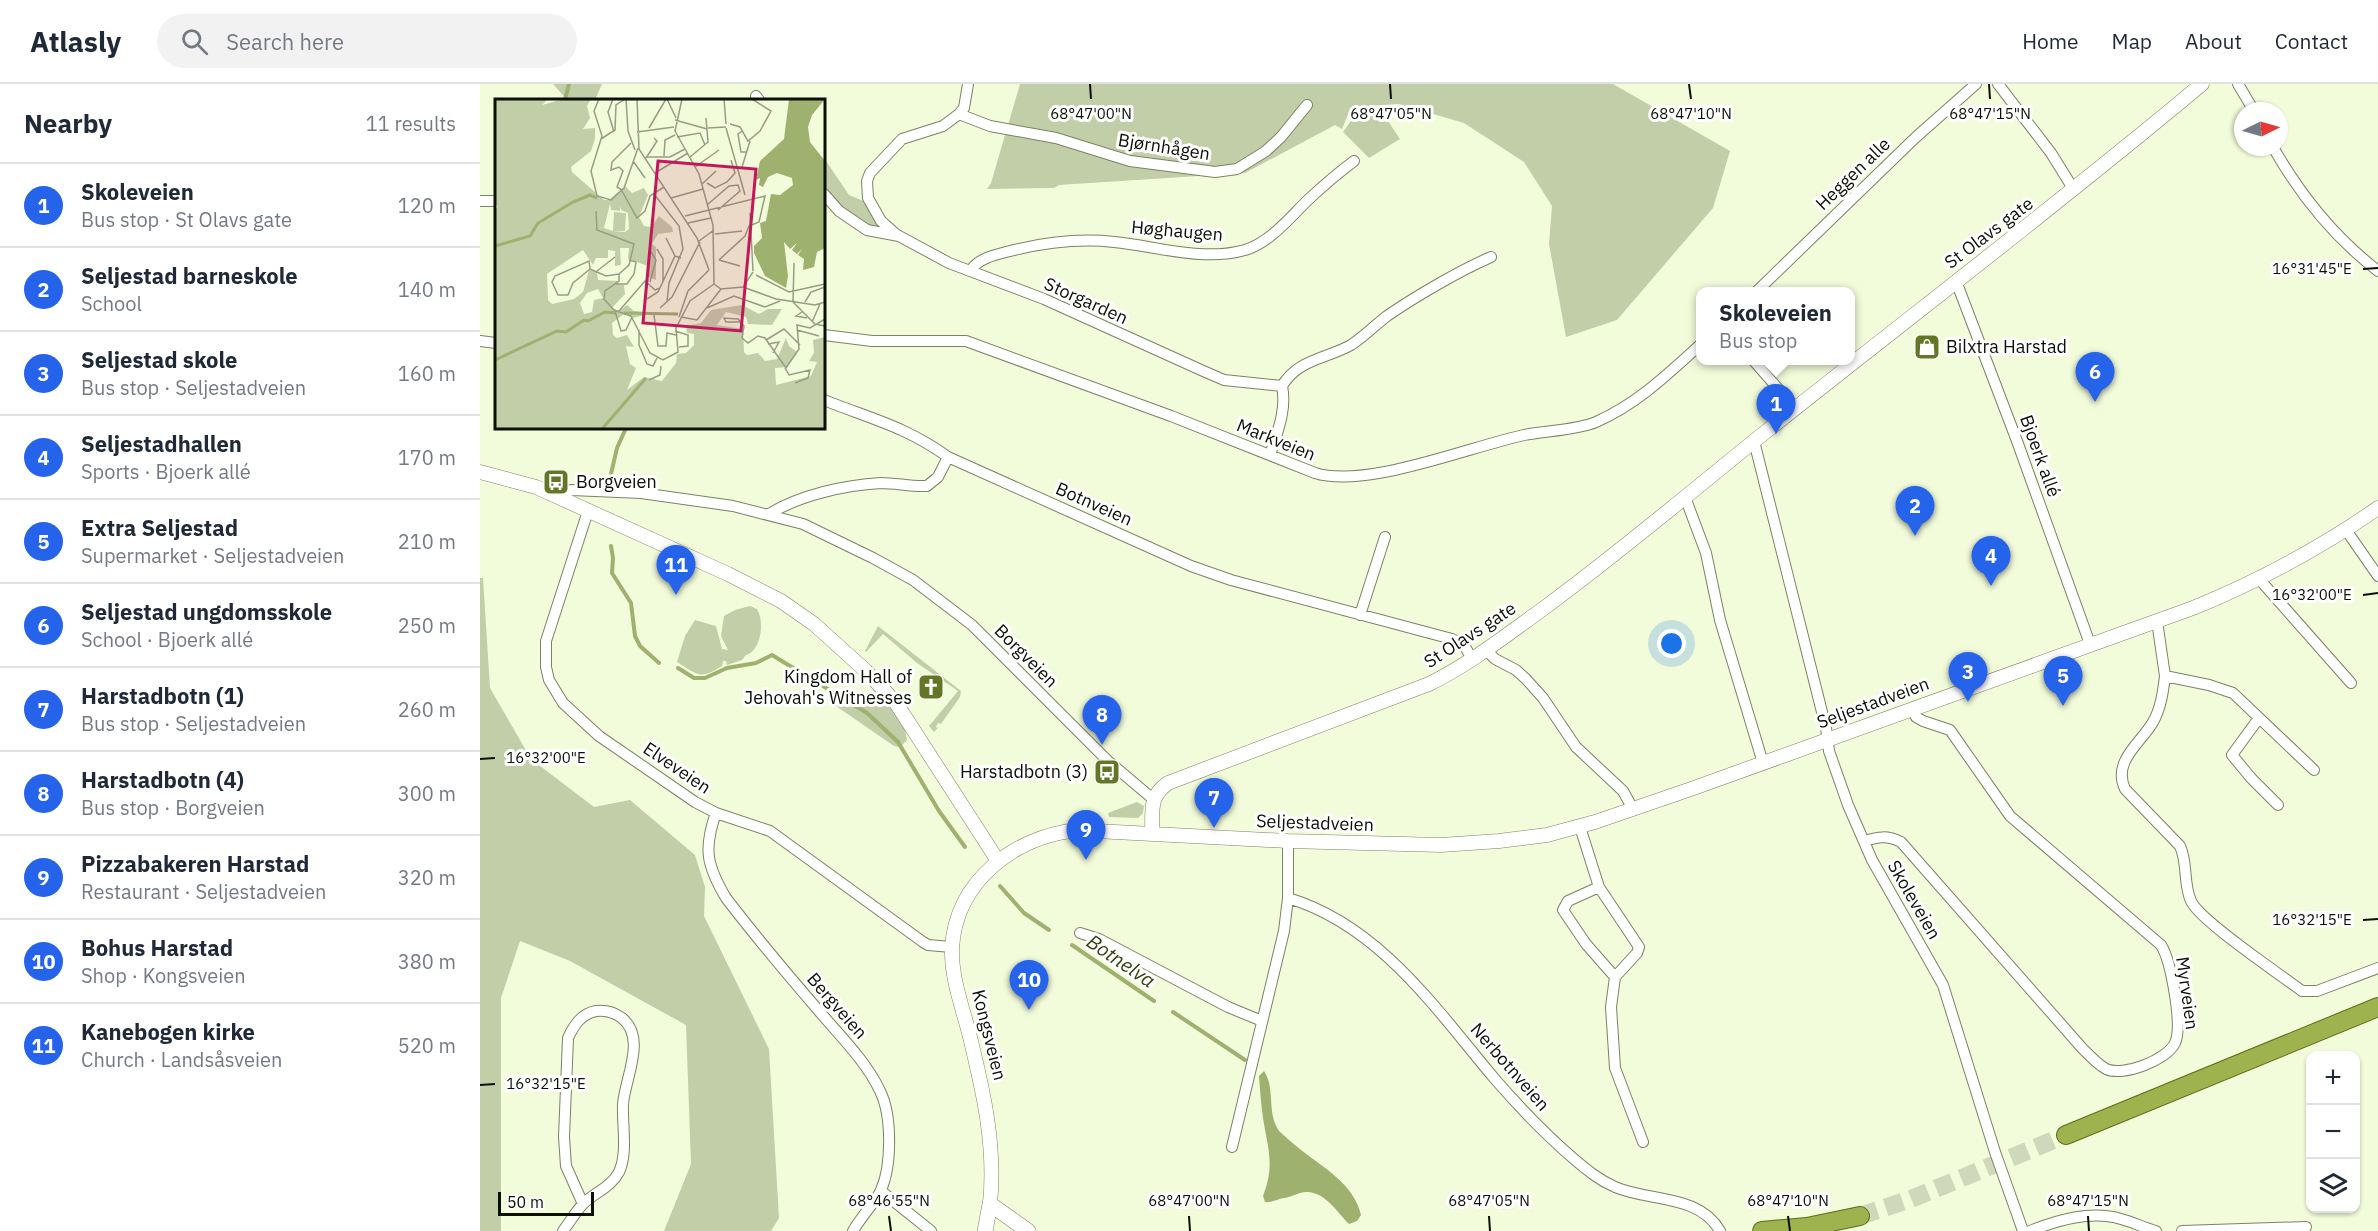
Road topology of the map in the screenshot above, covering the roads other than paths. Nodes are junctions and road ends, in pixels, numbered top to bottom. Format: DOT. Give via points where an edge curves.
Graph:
graph roads {
  1 [pos="968,84"];
  2 [pos="1976,84"];
  3 [pos="1998,84"];
  4 [pos="2202,84"];
  5 [pos="2238,84"];
  6 [pos="2249,102"];
  7 [pos="1307,105"];
  8 [pos="959,114"];
  9 [pos="2278,156"];
  10 [pos="1354,161"];
  11 [pos="2074,190"];
  12 [pos="825,195"];
  13 [pos="899,237"];
  14 [pos="1491,257"];
  15 [pos="971,270"];
  16 [pos="2378,271"];
  17 [pos="1956,281"];
  18 [pos="1760,287"];
  19 [pos="825,335"];
  20 [pos="480,341"];
  21 [pos="495,343"];
  22 [pos="1696,349"];
  23 [pos="1855,362"];
  24 [pos="1757,365"];
  25 [pos="1851,365"];
  26 [pos="1282,386"];
  27 [pos="825,400"];
  28 [pos="1796,409"];
  29 [pos="1754,441"];
  30 [pos="1270,455"];
  31 [pos="948,457"];
  32 [pos="480,471"];
  33 [pos="550,494"];
  34 [pos="1685,497"];
  35 [pos="2378,508"];
  36 [pos="588,511"];
  37 [pos="769,514"];
  38 [pos="2346,530"];
  39 [pos="1385,537"];
  40 [pos="2378,576"];
  41 [pos="2260,580"];
  42 [pos="1360,615"];
  43 [pos="2157,621"];
  44 [pos="2090,644"];
  45 [pos="1486,650"];
  46 [pos="1472,659"];
  47 [pos="2165,676"];
  48 [pos="2351,683"];
  49 [pos="1913,708"];
  50 [pos="2259,718"];
  51 [pos="1827,739"];
  52 [pos="1763,763"];
  53 [pos="2314,770"];
  54 [pos="1153,799"];
  55 [pos="2278,805"];
  56 [pos="1633,810"];
  57 [pos="716,813"];
  58 [pos="1580,827"];
  59 [pos="1152,834"];
  60 [pos="1288,841"];
  61 [pos="1864,841"];
  62 [pos="998,861"];
  63 [pos="1599,887"];
  64 [pos="1288,898"];
  65 [pos="1080,933"];
  66 [pos="952,947"];
  67 [pos="2378,968"];
  68 [pos="1615,977"];
  69 [pos="2378,1007"];
  70 [pos="1262,1021"];
  71 [pos="2066,1135"];
  72 [pos="1643,1142"];
  73 [pos="1232,1147"];
  74 [pos="881,1191"];
  75 [pos="583,1204"];
  76 [pos="990,1204"];
  77 [pos="1860,1216"];
  78 [pos="2306,1227"];
  79 [pos="563,1231"];
  80 [pos="853,1231"];
  81 [pos="931,1231"];
  82 [pos="985,1231"];
  83 [pos="1028,1231"];
  84 [pos="1720,1231"];
  85 [pos="1762,1231"];
  86 [pos="2023,1231"];
  87 [pos="2030,1231"];
  88 [pos="2156,1231"];
  89 [pos="2182,1231"];
  1 -- 8 [label="street" via="964,108"];
  2 -- 18 [label="street, Heggen alle"];
  3 -- 11 [label="street"];
  4 -- 11 [label="street, St Olavs gate"];
  5 -- 6 [label="street"];
  7 -- 8 [label="street, Bjørnhågen" via="1266,151 1237,169 1215,172 1130,161 1056,138 990,126"];
  8 -- 13 [label="street" via="944,126 908,135 870,173 868,198 881,221"];
  9 -- 16 [label="street" via="2313,207"];
  10 -- 15 [label="street, Høghaugen" via="1279,228 1244,250 1203,253 1112,241 1078,241 1002,253 986,258"];
  11 -- 17 [label="street, St Olavs gate"];
  12 -- 13 [label="street, Storgarden" via="852,222 867,230"];
  13 -- 15 [label="street, Storgarden"];
  14 -- 26 [label="street" via="1387,316 1348,346 1300,366"];
  15 -- 26 [label="street, Storgarden" via="1224,380"];
  17 -- 23 [label="street, St Olavs gate"];
  17 -- 44 [label="street, Bjoerk allé"];
  19 -- 30 [label="street, Markveien" via="872,341 966,341"];
  20 -- 21 [label="street"];
  22 -- 30 [label="street, Markveien" via="1656,387 1582,427 1521,436 1357,476 1324,476"];
  24 -- 28 [label="street"];
  25 -- 28 [label="street, St Olavs gate"];
  26 -- 30 [label="street" via="1282,416"];
  27 -- 31 [label="street, Botnveien" via="893,424"];
  28 -- 29 [label="street, St Olavs gate"];
  29 -- 34 [label="street, St Olavs gate"];
  29 -- 51 [label="street, Skoleveien"];
  31 -- 37 [label="street" via="938,477 927,486 880,483 852,487 782,506"];
  31 -- 42 [label="street, Botnveien" via="1191,566"];
  32 -- 33 [label="street"];
  33 -- 36 [label="street"];
  33 -- 37 [label="street, Borgveien" via="572,490 662,495"];
  34 -- 45 [label="street, St Olavs gate"];
  34 -- 52 [label="street" via="1706,554 1720,620"];
  35 -- 38 [label="street, Seljestadveien"];
  36 -- 57 [label="street, Elveveien" via="546,641 549,680 563,703 590,729"];
  36 -- 62 [label="street" via="782,601 830,636 896,703"];
  37 -- 54 [label="street, Borgveien" via="816,530 913,580 972,625 1108,761"];
  38 -- 40 [label="street"];
  38 -- 41 [label="street, Seljestadveien"];
  39 -- 42 [label="street"];
  41 -- 43 [label="street, Seljestadveien"];
  41 -- 48 [label="street"];
  42 -- 46 [label="street, Botnveien" via="1459,642"];
  43 -- 44 [label="street, Seljestadveien"];
  43 -- 47 [label="street"];
  44 -- 49 [label="street, Seljestadveien"];
  45 -- 46 [label="street, St Olavs gate"];
  45 -- 56 [label="street" via="1516,670 1551,709 1575,747 1623,791"];
  46 -- 54 [label="street, St Olavs gate" via="1428,684 1168,783"];
  47 -- 50 [label="street" via="2233,693"];
  47 -- 67 [label="street" via="2160,706 2124,761 2121,779 2125,789 2180,846 2193,906 2302,991 2317,991"];
  49 -- 51 [label="street, Seljestadveien"];
  49 -- 61 [label="street, Myrveien" via="1916,717 1950,730 2010,816 2161,945 2170,965 2177,1022 2178,1035 2172,1048 2133,1069 2122,1072 2104,1068 2082,1048 1901,842 1891,837"];
  50 -- 53 [label="street"];
  50 -- 55 [label="street" via="2232,755"];
  51 -- 52 [label="street, Seljestadveien"];
  51 -- 61 [label="street, Skoleveien"];
  52 -- 56 [label="street, Seljestadveien"];
  54 -- 59 [label="street"];
  56 -- 58 [label="street, Seljestadveien"];
  57 -- 66 [label="street, Elveveien" via="770,831 923,942"];
  57 -- 74 [label="street, Bergveien" via="708,836 708,852 716,881 726,898 854,1052 880,1091 889,1125"];
  58 -- 60 [label="street, Seljestadveien" via="1524,839 1462,844"];
  58 -- 63 [label="street"];
  59 -- 60 [label="street, Seljestadveien"];
  59 -- 62 [label="street, Seljestadveien" via="1062,832 1035,839"];
  60 -- 64 [label="street"];
  61 -- 86 [label="street, Skoleveien" via="1943,986"];
  62 -- 66 [label="street, Kongsveien" via="968,896"];
  63 -- 68 [label="street" via="1639,946"];
  63 -- 68 [label="street" via="1568,901 1563,910"];
  64 -- 70 [label="street"];
  64 -- 84 [label="street, Nerbotnveien" via="1338,920 1380,950 1444,1016 1529,1116 1594,1176 1617,1188 1696,1207 1710,1216"];
  65 -- 70 [label="street"];
  66 -- 76 [label="street, Kongsveien" via="955,980 992,1142"];
  68 -- 72 [label="street" via="1611,1007 1616,1068"];
  69 -- 71 [label="highway"];
  70 -- 73 [label="street"];
  74 -- 80 [label="street, Bergveien"];
  74 -- 81 [label="street"];
  75 -- 75 [label="street" via="612,1183 620,1170 623,1151 624,1087 635,1048 627,1023 609,1011 583,1016 568,1038 566,1166"];
  75 -- 79 [label="street"];
  76 -- 82 [label="main road, Kongsveien"];
  76 -- 83 [label="main road"];
  77 -- 85 [label="highway"];
  78 -- 89 [label="street"];
  87 -- 88 [label="street" via="2081,1216 2120,1219"];
}
